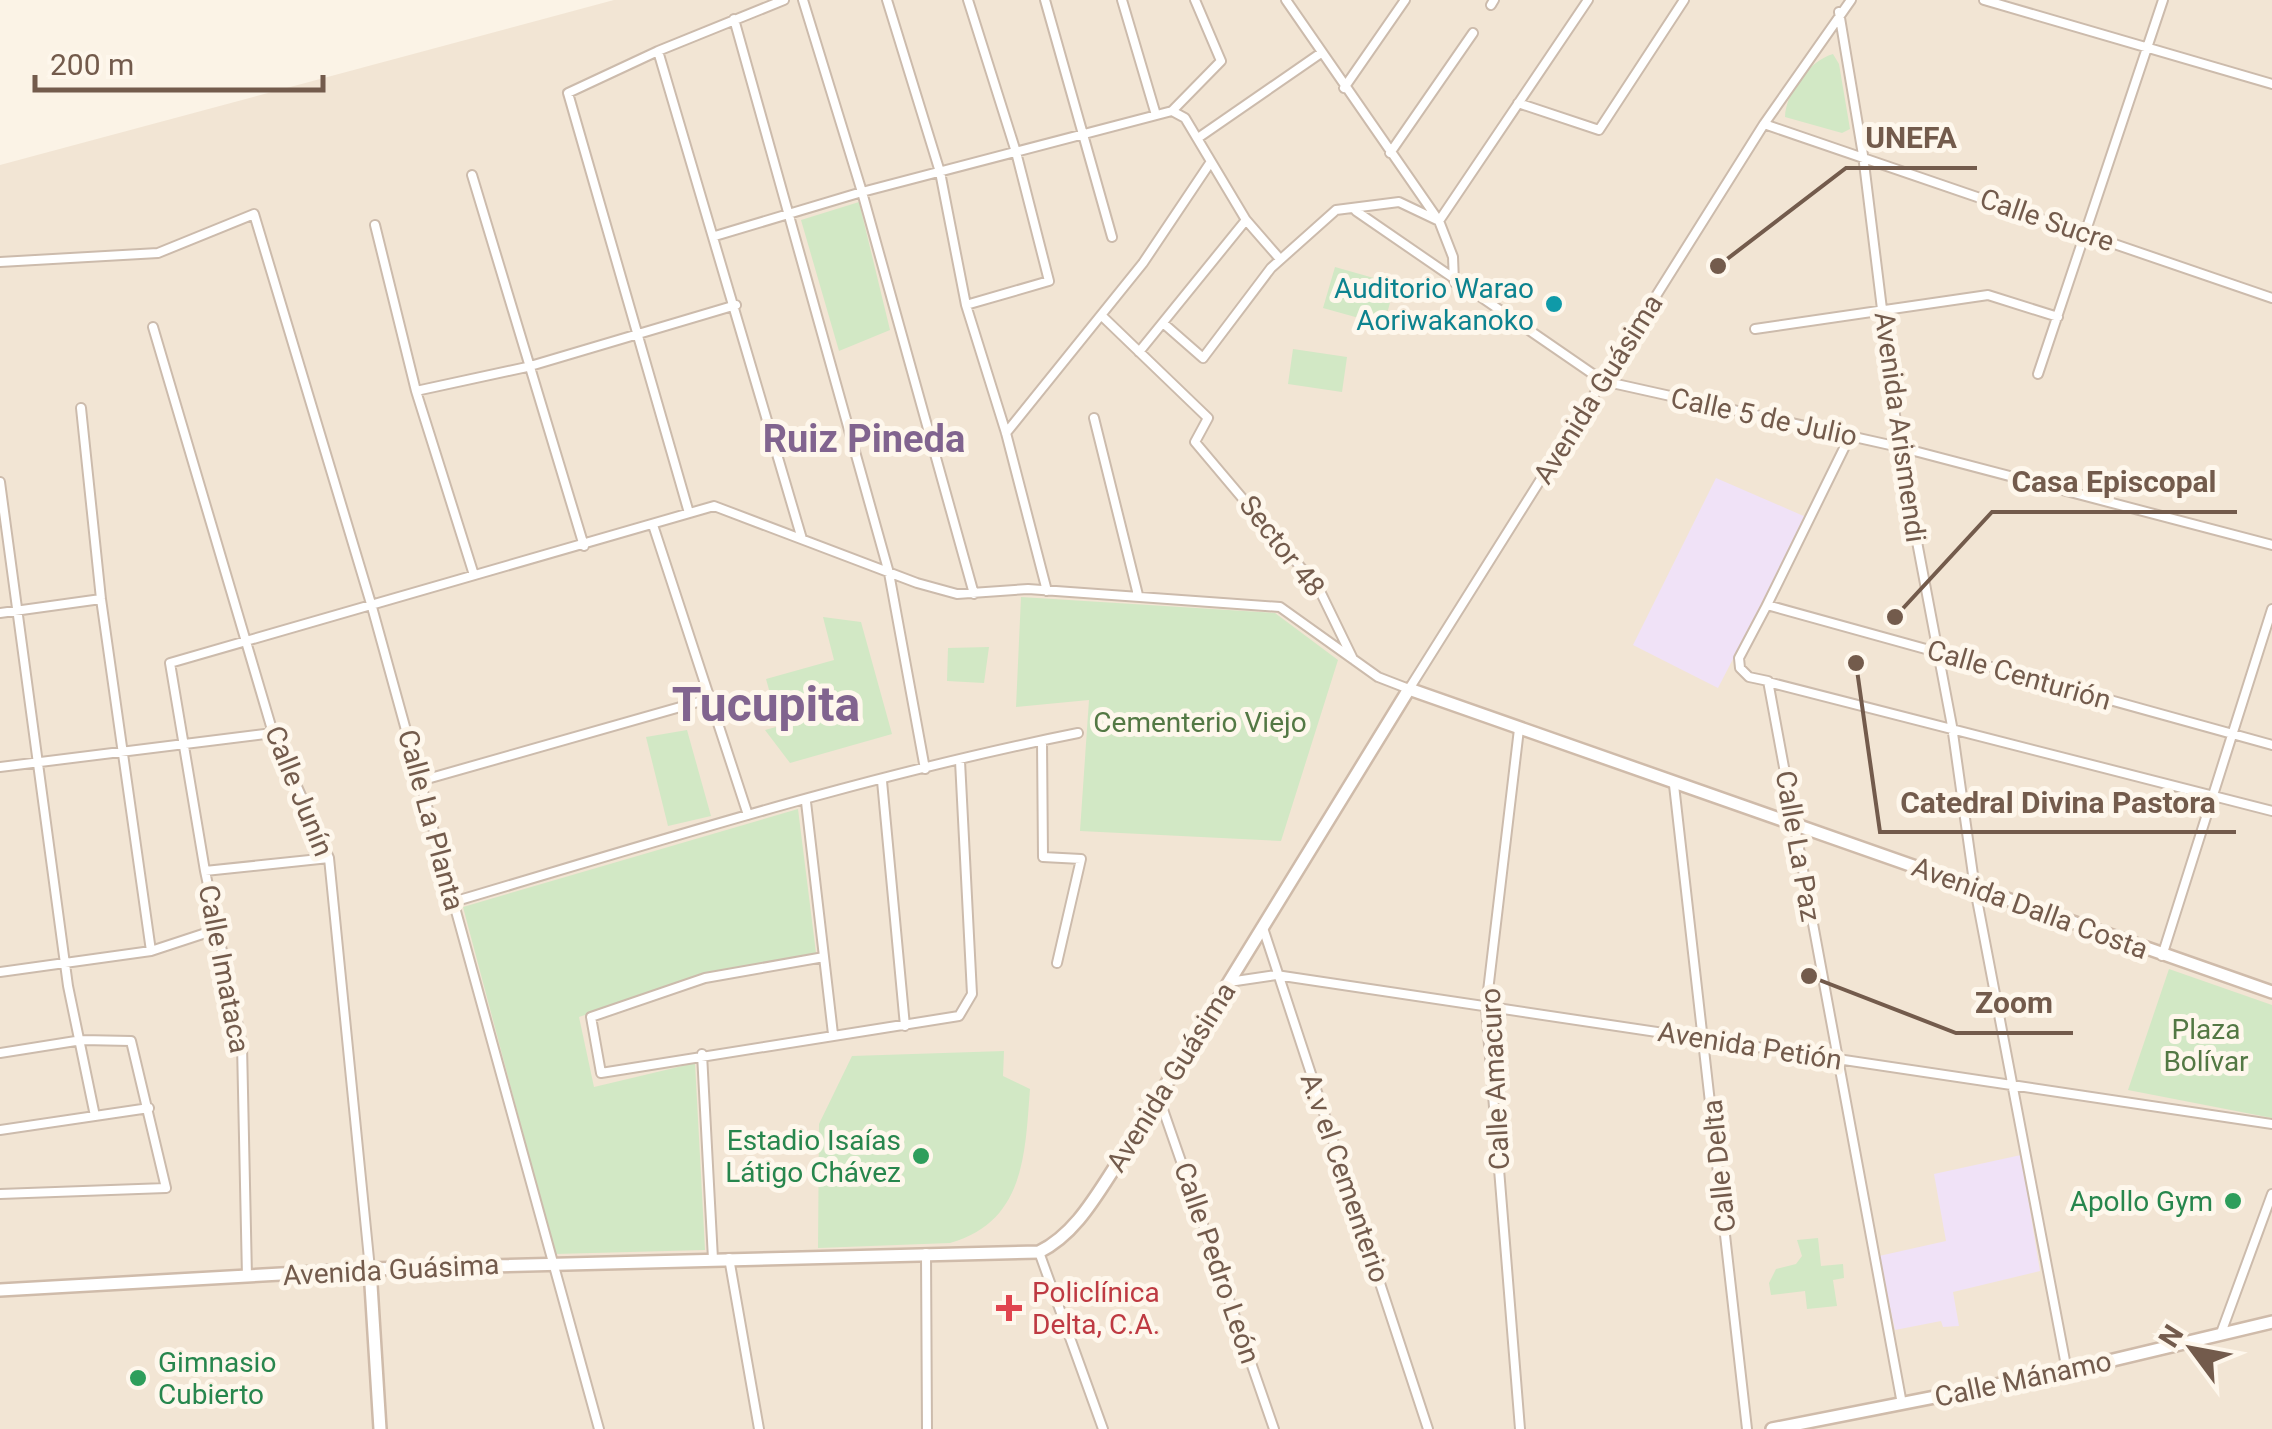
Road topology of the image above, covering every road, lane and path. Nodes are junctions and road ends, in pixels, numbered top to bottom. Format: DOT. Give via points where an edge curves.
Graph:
graph roads {
  1 [pos="784,0"];
  2 [pos="803,0"];
  3 [pos="887,0"];
  4 [pos="968,0"];
  5 [pos="1045,0"];
  6 [pos="1122,0"];
  7 [pos="1195,0"];
  8 [pos="1286,0"];
  9 [pos="1404,0"];
  10 [pos="1588,0"];
  11 [pos="1684,0"];
  12 [pos="1851,0"];
  13 [pos="1984,0"];
  14 [pos="2163,0"];
  15 [pos="1840,12"];
  16 [pos="734,19"];
  17 [pos="1474,32"];
  18 [pos="2147,46"];
  19 [pos="658,50"];
  20 [pos="1321,53"];
  21 [pos="2272,84"];
  22 [pos="1344,88"];
  23 [pos="1518,103"];
  24 [pos="1172,111"];
  25 [pos="1156,114"];
  26 [pos="1764,124"];
  27 [pos="1083,134"];
  28 [pos="1198,138"];
  29 [pos="1016,152"];
  30 [pos="1390,153"];
  31 [pos="1863,155"];
  32 [pos="1210,163"];
  33 [pos="940,172"];
  34 [pos="472,175"];
  35 [pos="862,192"];
  36 [pos="1356,210"];
  37 [pos="790,216"];
  38 [pos="1246,220"];
  39 [pos="1439,221"];
  40 [pos="374,225"];
  41 [pos="2088,234"];
  42 [pos="714,236"];
  43 [pos="1112,237"];
  44 [pos="1280,259"];
  45 [pos="0,262"];
  46 [pos="1454,282"];
  47 [pos="2272,298"];
  48 [pos="736,305"];
  49 [pos="966,305"];
  50 [pos="1882,311"];
  51 [pos="1101,315"];
  52 [pos="2058,317"];
  53 [pos="1163,322"];
  54 [pos="153,327"];
  55 [pos="1755,329"];
  56 [pos="638,333"];
  57 [pos="1139,352"];
  58 [pos="527,368"];
  59 [pos="2038,374"];
  60 [pos="1603,381"];
  61 [pos="416,391"];
  62 [pos="81,408"];
  63 [pos="1094,418"];
  64 [pos="1006,432"];
  65 [pos="1850,436"];
  66 [pos="1899,447"];
  67 [pos="0,482"];
  68 [pos="688,513"];
  69 [pos="653,525"];
  70 [pos="802,539"];
  71 [pos="584,546"];
  72 [pos="2272,546"];
  73 [pos="889,572"];
  74 [pos="474,575"];
  75 [pos="1047,590"];
  76 [pos="974,594"];
  77 [pos="1138,596"];
  78 [pos="101,599"];
  79 [pos="1767,606"];
  80 [pos="372,607"];
  81 [pos="17,610"];
  82 [pos="2272,610"];
  83 [pos="0,612"];
  84 [pos="246,643"];
  85 [pos="1935,650"];
  86 [pos="1353,660"];
  87 [pos="1768,682"];
  88 [pos="1410,690"];
  89 [pos="712,698"];
  90 [pos="1952,726"];
  91 [pos="1519,729"];
  92 [pos="273,733"];
  93 [pos="1078,734"];
  94 [pos="2231,737"];
  95 [pos="1042,740"];
  96 [pos="2272,745"];
  97 [pos="183,747"];
  98 [pos="122,752"];
  99 [pos="960,760"];
  100 [pos="37,762"];
  101 [pos="0,766"];
  102 [pos="924,769"];
  103 [pos="420,781"];
  104 [pos="882,781"];
  105 [pos="1674,785"];
  106 [pos="2214,795"];
  107 [pos="806,802"];
  108 [pos="2272,811"];
  109 [pos="748,816"];
  110 [pos="1794,822"];
  111 [pos="329,858"];
  112 [pos="206,871"];
  113 [pos="1975,889"];
  114 [pos="453,902"];
  115 [pos="1263,928"];
  116 [pos="218,929"];
  117 [pos="151,950"];
  118 [pos="2162,956"];
  119 [pos="824,957"];
  120 [pos="66,960"];
  121 [pos="1057,963"];
  122 [pos="0,972"];
  123 [pos="1276,975"];
  124 [pos="1229,982"];
  125 [pos="2272,992"];
  126 [pos="1486,1008"];
  127 [pos="905,1026"];
  128 [pos="833,1034"];
  129 [pos="1706,1039"];
  130 [pos="82,1040"];
  131 [pos="0,1053"];
  132 [pos="702,1054"];
  133 [pos="1838,1060"];
  134 [pos="2013,1083"];
  135 [pos="1159,1098"];
  136 [pos="149,1108"];
  137 [pos="95,1116"];
  138 [pos="2272,1124"];
  139 [pos="0,1130"];
  140 [pos="0,1194"];
  141 [pos="2272,1194"];
  142 [pos="1039,1252"];
  143 [pos="926,1253"];
  144 [pos="713,1258"];
  145 [pos="729,1258"];
  146 [pos="552,1263"];
  147 [pos="370,1269"];
  148 [pos="248,1277"];
  149 [pos="1,1286"];
  150 [pos="2272,1322"];
  151 [pos="2221,1333"];
  152 [pos="2067,1371"];
  153 [pos="1902,1405"];
  154 [pos="380,1429"];
  155 [pos="599,1429"];
  156 [pos="759,1429"];
  157 [pos="927,1429"];
  158 [pos="1103,1429"];
  159 [pos="1274,1429"];
  160 [pos="1428,1429"];
  161 [pos="1520,1429"];
  162 [pos="1748,1429"];
  163 [pos="1772,1429"];
  1 -- 16 [label="street"];
  2 -- 35 [label="street"];
  3 -- 33 [label="street"];
  4 -- 29 [label="street"];
  5 -- 27 [label="street"];
  6 -- 25 [label="street"];
  7 -- 24 [label="street" via="1221,61"];
  8 -- 20 [label="street"];
  9 -- 22 [label="street"];
  10 -- 23 [label="street"];
  11 -- 23 [label="street" via="1600,130"];
  12 -- 15 [label="street, Avenida Guásima"];
  13 -- 18 [label="street"];
  14 -- 18 [label="street"];
  15 -- 26 [label="street, Avenida Guásima"];
  15 -- 31 [label="street, Avenida Arismendi"];
  16 -- 19 [label="street"];
  16 -- 37 [label="street"];
  17 -- 30 [label="street"];
  18 -- 21 [label="street"];
  18 -- 41 [label="street"];
  19 -- 42 [label="street"];
  19 -- 56 [label="street" via="568,93"];
  20 -- 22 [label="street"];
  20 -- 28 [label="street"];
  22 -- 30 [label="street"];
  23 -- 39 [label="street"];
  24 -- 25 [label="street"];
  24 -- 28 [label="street"];
  25 -- 27 [label="street"];
  26 -- 31 [label="street, Calle Sucre"];
  26 -- 60 [label="street, Avenida Guásima"];
  27 -- 29 [label="street"];
  27 -- 43 [label="street"];
  28 -- 32 [label="street"];
  29 -- 33 [label="street"];
  29 -- 49 [label="street" via="1049,281"];
  30 -- 39 [label="street"];
  31 -- 41 [label="street, Calle Sucre"];
  31 -- 50 [label="street, Avenida Arismendi"];
  32 -- 38 [label="street"];
  32 -- 51 [label="street" via="1144,264"];
  33 -- 35 [label="street"];
  33 -- 49 [label="street"];
  34 -- 58 [label="street"];
  35 -- 37 [label="street"];
  35 -- 76 [label="street"];
  36 -- 39 [label="street" via="1399,202"];
  36 -- 44 [label="street" via="1336,210"];
  36 -- 46 [label="street, Calle 5 de Julio"];
  37 -- 42 [label="street"];
  37 -- 73 [label="street"];
  38 -- 44 [label="street"];
  38 -- 53 [label="street"];
  39 -- 46 [label="street" via="1454,257"];
  40 -- 61 [label="street"];
  41 -- 47 [label="street, Calle Sucre"];
  41 -- 52 [label="street"];
  42 -- 48 [label="street"];
  44 -- 53 [label="street" via="1202,358"];
  45 -- 80 [label="street, Calle La Planta" via="158,253 254,214"];
  46 -- 60 [label="street, Calle 5 de Julio"];
  48 -- 56 [label="street"];
  48 -- 70 [label="street"];
  49 -- 64 [label="street"];
  50 -- 52 [label="street" via="1988,295"];
  50 -- 55 [label="street"];
  50 -- 66 [label="street, Avenida Arismendi"];
  51 -- 57 [label="street"];
  51 -- 64 [label="street"];
  52 -- 59 [label="street"];
  53 -- 57 [label="street"];
  54 -- 84 [label="street, Calle Junín"];
  56 -- 58 [label="street"];
  56 -- 68 [label="street"];
  57 -- 86 [label="street, Sector 48" via="1208,418 1195,442 1319,589"];
  58 -- 61 [label="street"];
  58 -- 71 [label="street"];
  60 -- 65 [label="street, Calle 5 de Julio"];
  60 -- 88 [label="street, Avenida Guásima"];
  61 -- 74 [label="street"];
  62 -- 78 [label="street"];
  63 -- 77 [label="street"];
  64 -- 75 [label="street"];
  65 -- 66 [label="street, Calle 5 de Julio"];
  65 -- 79 [label="street"];
  66 -- 72 [label="street, Calle 5 de Julio"];
  66 -- 85 [label="street, Avenida Arismendi"];
  67 -- 81 [label="street"];
  68 -- 69 [label="street"];
  68 -- 70 [label="street" via="714,506"];
  69 -- 71 [label="street"];
  69 -- 89 [label="street"];
  70 -- 73 [label="street"];
  71 -- 74 [label="street"];
  73 -- 76 [label="street"];
  73 -- 102 [label="street"];
  74 -- 80 [label="street"];
  75 -- 76 [label="street"];
  75 -- 77 [label="street"];
  77 -- 86 [label="street" via="1280,608"];
  78 -- 81 [label="street"];
  78 -- 98 [label="street"];
  79 -- 85 [label="street, Calle Centurión"];
  79 -- 87 [label="street, Calle La Paz" via="1739,658 1749,676"];
  80 -- 84 [label="street"];
  80 -- 103 [label="street, Calle La Planta"];
  81 -- 83 [label="street"];
  81 -- 100 [label="street"];
  82 -- 94 [label="street"];
  84 -- 92 [label="street, Calle Junín"];
  84 -- 97 [label="street, Calle Imataca" via="170,663"];
  85 -- 90 [label="street, Avenida Arismendi"];
  85 -- 94 [label="street, Calle Centurión"];
  86 -- 88 [label="street"];
  87 -- 90 [label="street"];
  87 -- 110 [label="street, Calle La Paz"];
  88 -- 91 [label="main road, Avenida Dalla Costa"];
  88 -- 115 [label="main road, Avenida Guásima"];
  89 -- 103 [label="street"];
  89 -- 109 [label="street"];
  90 -- 106 [label="street"];
  90 -- 113 [label="street, Avenida Arismendi"];
  91 -- 105 [label="main road, Avenida Dalla Costa"];
  91 -- 126 [label="street, Calle Amacuro"];
  92 -- 97 [label="street"];
  92 -- 111 [label="street, Calle Junín"];
  93 -- 95 [label="street"];
  94 -- 96 [label="street, Calle Centurión"];
  94 -- 106 [label="street"];
  95 -- 99 [label="street"];
  95 -- 121 [label="street" via="1043,857 1082,859"];
  97 -- 98 [label="street"];
  97 -- 112 [label="street, Calle Imataca"];
  98 -- 100 [label="street"];
  98 -- 117 [label="street"];
  99 -- 102 [label="street"];
  99 -- 127 [label="street" via="972,994 958,1016"];
  100 -- 101 [label="street"];
  100 -- 120 [label="street"];
  102 -- 104 [label="street"];
  103 -- 114 [label="street, Calle La Planta"];
  104 -- 107 [label="street"];
  104 -- 127 [label="street"];
  105 -- 110 [label="main road, Avenida Dalla Costa"];
  105 -- 129 [label="street, Calle Delta"];
  106 -- 108 [label="street"];
  106 -- 118 [label="street"];
  107 -- 109 [label="street"];
  107 -- 119 [label="street"];
  109 -- 114 [label="street"];
  110 -- 113 [label="main road, Avenida Dalla Costa"];
  110 -- 133 [label="street, Calle La Paz"];
  111 -- 112 [label="street"];
  111 -- 147 [label="street, Calle Junín"];
  112 -- 116 [label="street, Calle Imataca"];
  113 -- 118 [label="main road, Avenida Dalla Costa"];
  113 -- 134 [label="street, Avenida Arismendi"];
  114 -- 146 [label="street, Calle La Planta"];
  115 -- 123 [label="street, A.v el Cementerio"];
  115 -- 124 [label="main road, Avenida Guásima"];
  116 -- 117 [label="street"];
  116 -- 148 [label="street, Calle Imataca" via="242,1045"];
  117 -- 120 [label="street"];
  118 -- 125 [label="main road, Avenida Dalla Costa"];
  119 -- 128 [label="street"];
  119 -- 132 [label="street" via="705,978 591,1018 601,1074"];
  120 -- 122 [label="street"];
  120 -- 130 [label="street"];
  123 -- 124 [label="street, Avenida Petión"];
  123 -- 126 [label="street, Avenida Petión"];
  123 -- 160 [label="street, A.v el Cementerio"];
  124 -- 135 [label="main road, Avenida Guásima"];
  126 -- 129 [label="street, Avenida Petión"];
  126 -- 161 [label="street, Calle Amacuro"];
  127 -- 128 [label="street"];
  128 -- 132 [label="street"];
  129 -- 133 [label="street, Avenida Petión"];
  129 -- 162 [label="street, Calle Delta"];
  130 -- 131 [label="street"];
  130 -- 136 [label="street" via="130,1040"];
  130 -- 137 [label="street"];
  132 -- 144 [label="street"];
  133 -- 134 [label="street, Avenida Petión"];
  133 -- 153 [label="street, Calle La Paz"];
  134 -- 138 [label="street, Avenida Petión"];
  134 -- 152 [label="street, Avenida Arismendi"];
  135 -- 142 [label="main road, Avenida Guásima" via="1082,1215"];
  135 -- 159 [label="street, Calle Pedro León"];
  136 -- 137 [label="street"];
  136 -- 140 [label="street" via="166,1188"];
  137 -- 139 [label="street"];
  141 -- 151 [label="street"];
  142 -- 143 [label="main road, Avenida Guásima"];
  142 -- 158 [label="street"];
  143 -- 145 [label="main road, Avenida Guásima"];
  143 -- 157 [label="street"];
  144 -- 145 [label="main road, Avenida Guásima"];
  144 -- 146 [label="main road, Avenida Guásima"];
  145 -- 156 [label="street"];
  146 -- 147 [label="main road, Avenida Guásima"];
  146 -- 155 [label="street, Calle La Planta"];
  147 -- 148 [label="main road, Avenida Guásima"];
  147 -- 154 [label="main road"];
  148 -- 149 [label="main road, Avenida Guásima"];
  150 -- 151 [label="main road, Calle Mánamo"];
  151 -- 152 [label="main road, Calle Mánamo"];
  152 -- 153 [label="main road, Calle Mánamo"];
  153 -- 163 [label="main road, Calle Mánamo"];
}
